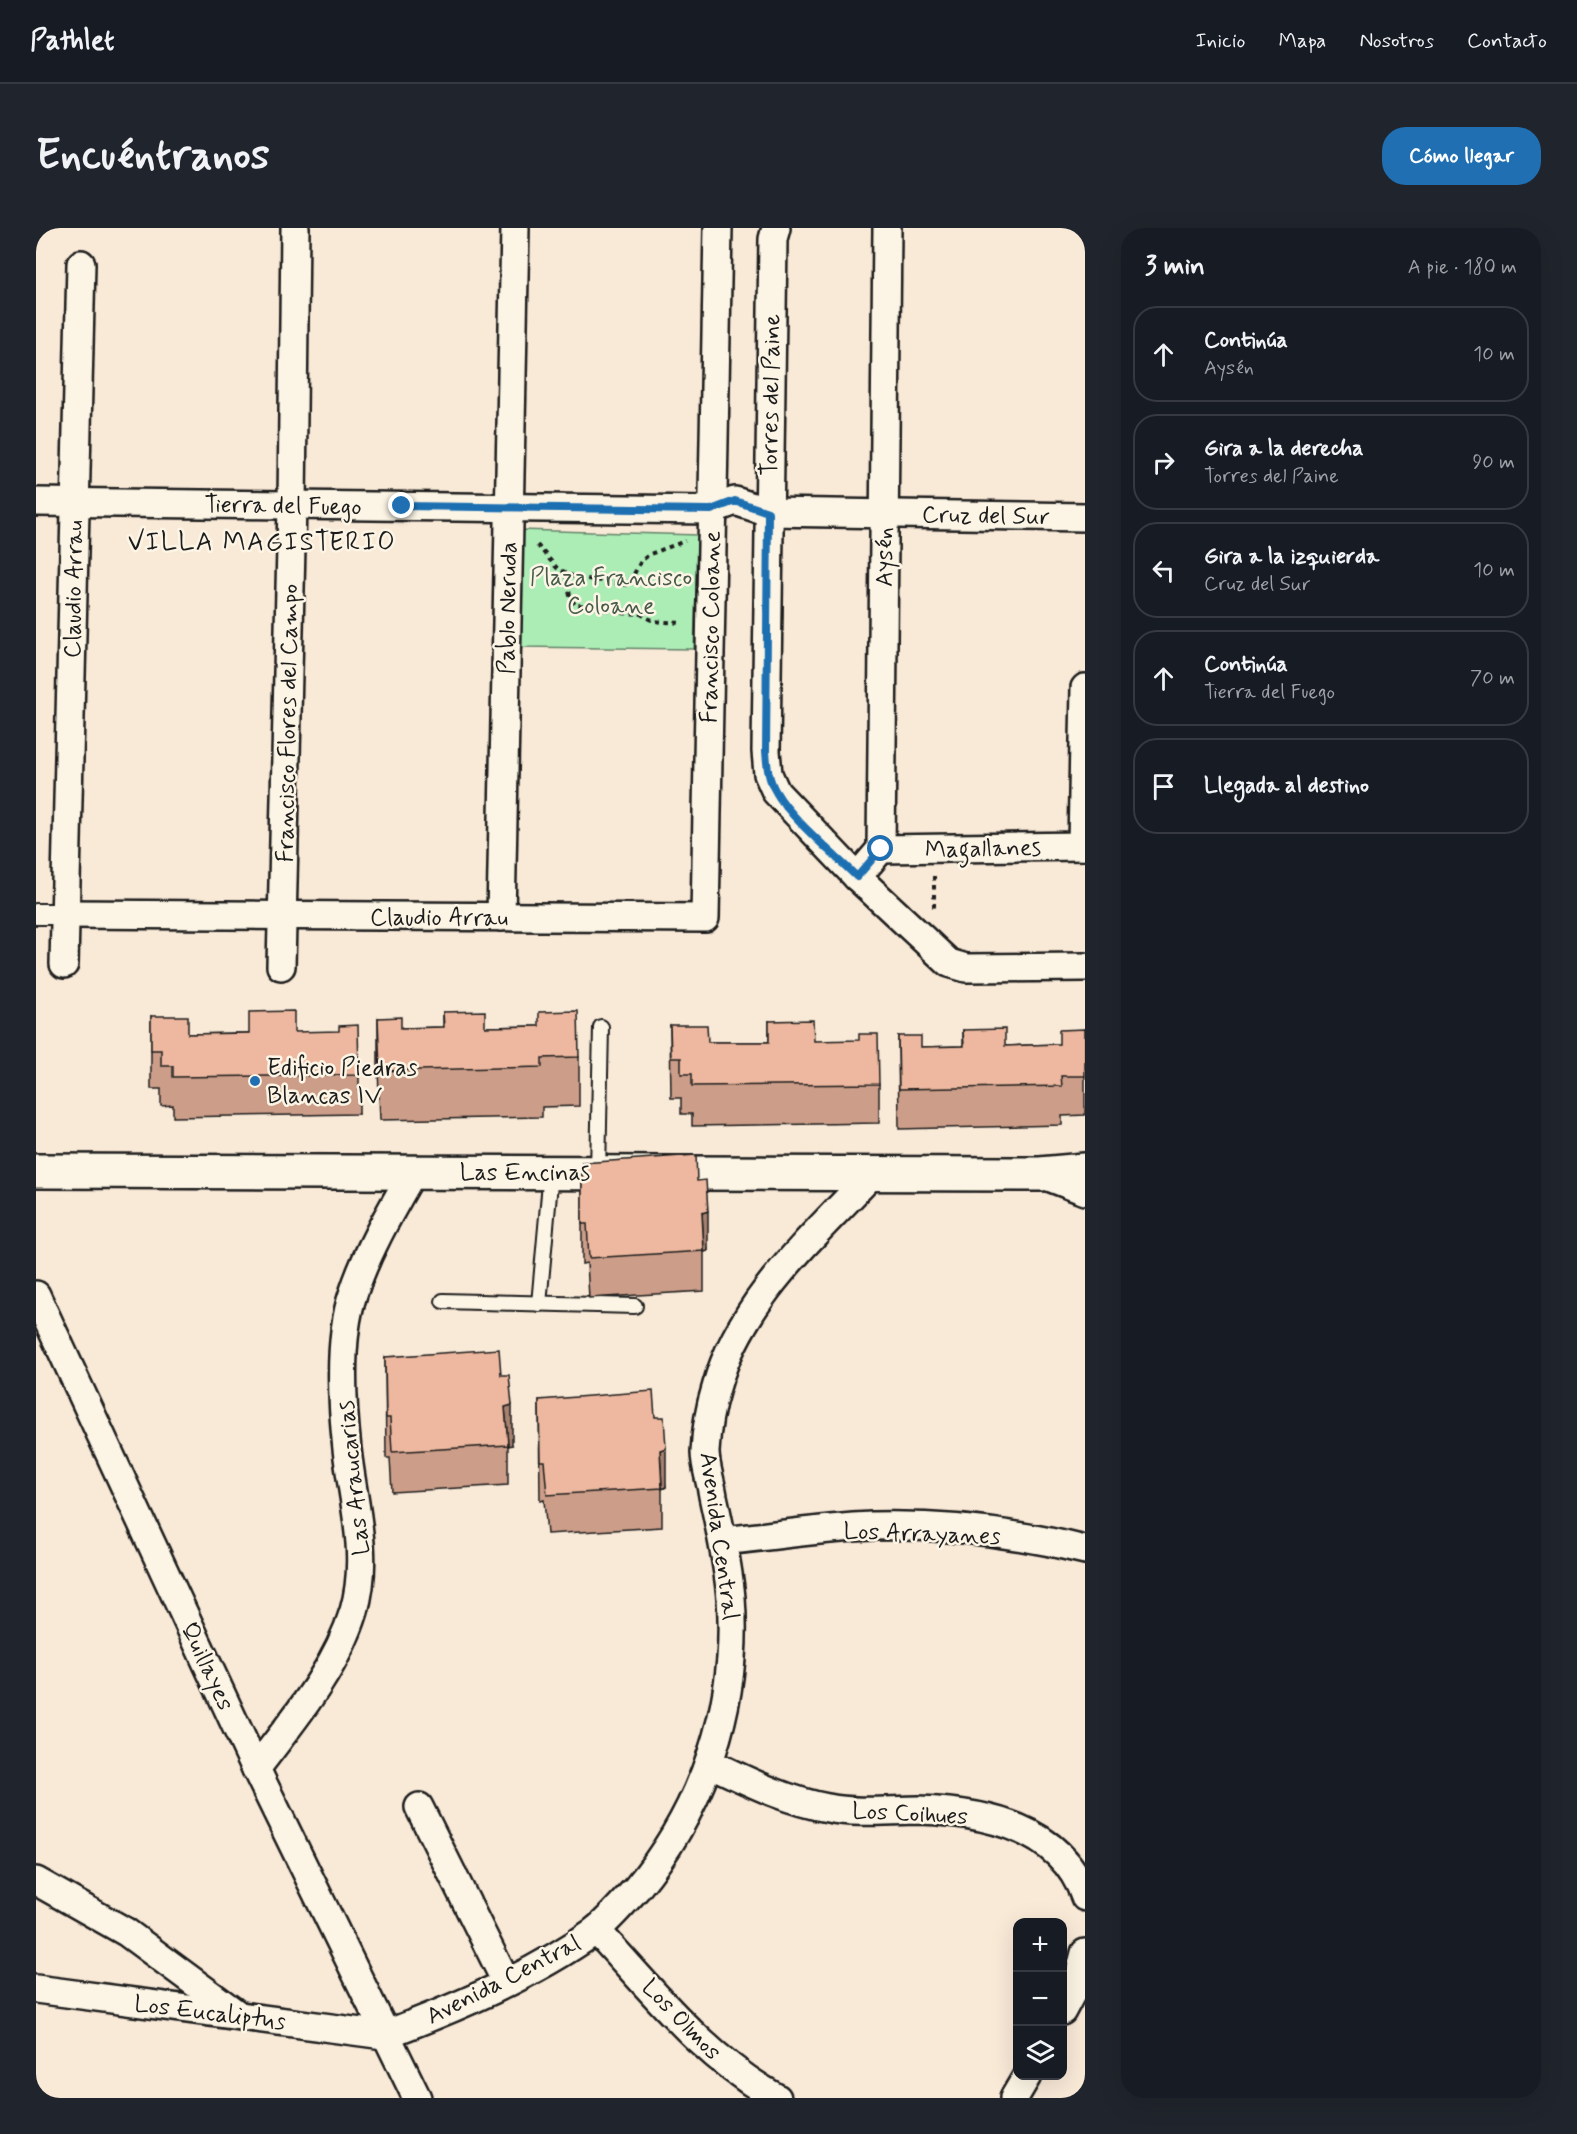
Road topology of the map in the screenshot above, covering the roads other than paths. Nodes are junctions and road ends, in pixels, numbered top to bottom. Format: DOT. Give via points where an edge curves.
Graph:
graph roads {
  1 [pos="295,228"];
  2 [pos="515,228"];
  3 [pos="718,228"];
  4 [pos="776,228"];
  5 [pos="887,228"];
  6 [pos="81,264"];
  7 [pos="36,502"];
  8 [pos="75,502"];
  9 [pos="292,505"];
  10 [pos="508,508"];
  11 [pos="711,510"];
  12 [pos="768,512"];
  13 [pos="884,513"];
  14 [pos="1085,517"];
  15 [pos="1085,687"];
  16 [pos="1084,846"];
  17 [pos="881,849"];
  18 [pos="857,877"];
  19 [pos="66,914"];
  20 [pos="36,915"];
  21 [pos="282,915"];
  22 [pos="501,917"];
  23 [pos="705,918"];
  24 [pos="64,964"];
  25 [pos="281,966"];
  26 [pos="1085,968"];
  27 [pos="601,1027"];
  28 [pos="1085,1170"];
  29 [pos="36,1171"];
  30 [pos="413,1172"];
  31 [pos="551,1172"];
  32 [pos="598,1172"];
  33 [pos="873,1173"];
  34 [pos="1040,1174"];
  35 [pos="1085,1191"];
  36 [pos="36,1295"];
  37 [pos="442,1301"];
  38 [pos="538,1304"];
  39 [pos="635,1306"];
  40 [pos="723,1541"];
  41 [pos="1085,1550"];
  42 [pos="710,1762"];
  43 [pos="256,1769"];
  44 [pos="419,1807"];
  45 [pos="36,1881"];
  46 [pos="1082,1882"];
  47 [pos="596,1930"];
  48 [pos="1085,1953"];
  49 [pos="506,1982"];
  50 [pos="36,1989"];
  51 [pos="1067,2002"];
  52 [pos="240,2016"];
  53 [pos="384,2035"];
  54 [pos="1025,2080"];
  55 [pos="419,2097"];
  56 [pos="777,2098"];
  57 [pos="1014,2098"];
  1 -- 9 [label="street, Francisco Flores del Campo"];
  2 -- 10 [label="street, Pablo Neruda"];
  3 -- 11 [label="street, Francisco Coloane"];
  4 -- 12 [label="street, Torres del Paine"];
  5 -- 13 [label="street, Aysén"];
  6 -- 8 [label="street, Claudio Arrau"];
  7 -- 8 [label="street, Tierra del Fuego"];
  8 -- 9 [label="street, Tierra del Fuego"];
  8 -- 19 [label="street, Claudio Arrau"];
  9 -- 10 [label="street, Tierra del Fuego"];
  9 -- 21 [label="street, Francisco Flores del Campo"];
  10 -- 11 [label="street, Tierra del Fuego"];
  10 -- 22 [label="street, Pablo Neruda"];
  11 -- 12 [label="street, Cruz del Sur" via="735,501"];
  11 -- 23 [label="street, Francisco Coloane"];
  12 -- 13 [label="street, Cruz del Sur"];
  12 -- 18 [label="street, Torres del Paine" via="768,774 786,806"];
  13 -- 14 [label="street, Cruz del Sur"];
  13 -- 17 [label="street, Aysén"];
  15 -- 16 [label="street"];
  16 -- 17 [label="street, Magallanes"];
  17 -- 18 [label="street"];
  18 -- 26 [label="street, Torres del Paine" via="948,963 966,968"];
  19 -- 20 [label="street"];
  19 -- 21 [label="street, Claudio Arrau"];
  19 -- 24 [label="street, Claudio Arrau"];
  21 -- 22 [label="street, Claudio Arrau"];
  21 -- 25 [label="street, Francisco Flores del Campo"];
  22 -- 23 [label="street, Claudio Arrau"];
  27 -- 32 [label="lane"];
  28 -- 34 [label="street, Las Encinas"];
  29 -- 30 [label="street, Las Encinas"];
  30 -- 31 [label="street, Las Encinas"];
  30 -- 43 [label="street, Las Araucarias" via="373,1242 352,1297 344,1338 346,1448 363,1566 354,1611 328,1669"];
  31 -- 32 [label="street, Las Encinas"];
  31 -- 38 [label="lane"];
  32 -- 33 [label="street, Las Encinas"];
  33 -- 34 [label="street, Las Encinas"];
  33 -- 40 [label="street, Avenida Central" via="771,1285 729,1350 715,1389 705,1454"];
  34 -- 35 [label="street"];
  36 -- 43 [label="street, Quillayes"];
  37 -- 38 [label="lane"];
  38 -- 39 [label="lane"];
  40 -- 41 [label="street, Los Arrayanes" via="873,1526 1039,1539"];
  40 -- 42 [label="street, Avenida Central" via="731,1599 731,1662"];
  42 -- 46 [label="street, Los Coihues" via="752,1783 828,1809 920,1810 980,1816 1036,1836 1052,1847"];
  42 -- 47 [label="street, Avenida Central" via="684,1819 651,1870"];
  43 -- 53 [label="street, Quillayes"];
  44 -- 49 [label="street"];
  45 -- 52 [label="street" via="126,1932"];
  47 -- 49 [label="street, Avenida Central"];
  47 -- 56 [label="street, Los Olmos" via="704,2045 733,2071"];
  48 -- 51 [label="street" via="1078,1981"];
  49 -- 53 [label="street, Avenida Central"];
  50 -- 52 [label="street, Los Eucaliptus"];
  52 -- 53 [label="street, Los Eucaliptus"];
  53 -- 55 [label="street"];
  54 -- 57 [label="street"];
}
